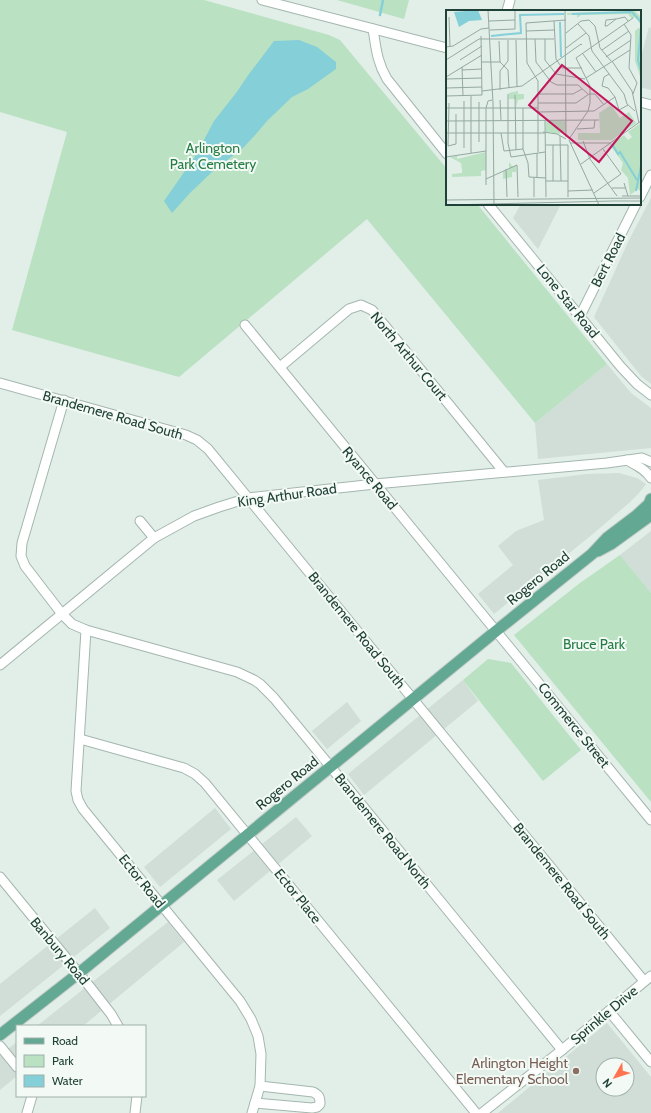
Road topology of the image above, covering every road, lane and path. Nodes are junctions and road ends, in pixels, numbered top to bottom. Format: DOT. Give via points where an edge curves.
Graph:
graph roads {
  1 [pos="262,0"];
  2 [pos="510,0"];
  3 [pos="507,10"];
  4 [pos="373,29"];
  5 [pos="446,48"];
  6 [pos="641,102"];
  7 [pos="651,105"];
  8 [pos="446,153"];
  9 [pos="651,175"];
  10 [pos="641,194"];
  11 [pos="489,205"];
  12 [pos="636,205"];
  13 [pos="580,316"];
  14 [pos="245,325"];
  15 [pos="280,367"];
  16 [pos="0,383"];
  17 [pos="651,395"];
  18 [pos="64,400"];
  19 [pos="627,460"];
  20 [pos="651,462"];
  21 [pos="504,472"];
  22 [pos="651,478"];
  23 [pos="375,484"];
  24 [pos="248,498"];
  25 [pos="651,499"];
  26 [pos="651,515"];
  27 [pos="140,521"];
  28 [pos="154,538"];
  29 [pos="592,554"];
  30 [pos="62,614"];
  31 [pos="86,630"];
  32 [pos="496,631"];
  33 [pos="0,665"];
  34 [pos="413,699"];
  35 [pos="80,738"];
  36 [pos="330,767"];
  37 [pos="651,820"];
  38 [pos="247,835"];
  39 [pos="0,877"];
  40 [pos="162,905"];
  41 [pos="79,973"];
  42 [pos="648,978"];
  43 [pos="609,1011"];
  44 [pos="117,1025"];
  45 [pos="0,1035"];
  46 [pos="0,1046"];
  47 [pos="562,1050"];
  48 [pos="651,1062"];
  49 [pos="16,1066"];
  50 [pos="260,1086"];
  51 [pos="32,1097"];
  52 [pos="137,1097"];
  53 [pos="255,1103"];
  54 [pos="27,1113"];
  55 [pos="135,1113"];
  56 [pos="252,1113"];
  57 [pos="476,1113"];
  58 [pos="482,1113"];
  1 -- 4 [label="street"];
  2 -- 3 [label="street"];
  4 -- 5 [label="street"];
  4 -- 8 [label="street" via="381,69"];
  6 -- 7 [label="street"];
  9 -- 10 [label="street"];
  11 -- 13 [label="street, Lone Star Road"];
  12 -- 13 [label="street, Bert Road"];
  13 -- 17 [label="street, Lone Star Road" via="621,367"];
  14 -- 15 [label="street, Ryance Road"];
  15 -- 21 [label="street, North Arthur Court" via="349,310 361,305 372,310"];
  15 -- 23 [label="street, Ryance Road"];
  16 -- 18 [label="street, Brandemere Road South"];
  18 -- 24 [label="street, Brandemere Road South" via="197,440 208,449"];
  18 -- 30 [label="street, Brandemere Road North" via="22,543 21,556 25,566"];
  19 -- 20 [label="street, King Arthur Road" via="642,458"];
  19 -- 21 [label="street, King Arthur Road"];
  19 -- 22 [label="street" via="643,469"];
  21 -- 23 [label="street, King Arthur Road"];
  23 -- 24 [label="street, King Arthur Road"];
  23 -- 32 [label="street, Ryance Road"];
  24 -- 28 [label="street, King Arthur Road" via="194,516"];
  24 -- 34 [label="street, Brandemere Road South"];
  25 -- 29 [label="main road, Rogero Road" via="649,504 607,538"];
  26 -- 29 [label="main road, Rogero Road" via="611,544"];
  27 -- 28 [label="street"];
  28 -- 30 [label="street, King Arthur Road"];
  29 -- 32 [label="main road, Rogero Road"];
  30 -- 31 [label="street, Brandemere Road North" via="72,624"];
  30 -- 33 [label="street, King Arthur Road"];
  31 -- 35 [label="street, Ector Road"];
  31 -- 36 [label="street, Brandemere Road North" via="237,672 254,680 274,698"];
  32 -- 34 [label="main road, Rogero Road"];
  32 -- 37 [label="street, Commerce Street"];
  34 -- 36 [label="main road, Rogero Road"];
  34 -- 42 [label="street, Brandemere Road South"];
  35 -- 38 [label="street, Ector Place" via="184,768 195,774"];
  35 -- 40 [label="street, Ector Road" via="76,791 78,800"];
  36 -- 38 [label="main road, Rogero Road"];
  36 -- 47 [label="street, Brandemere Road North"];
  38 -- 40 [label="main road, Rogero Road"];
  38 -- 57 [label="street, Ector Place"];
  39 -- 41 [label="street, Banbury Road"];
  40 -- 41 [label="main road, Rogero Road"];
  40 -- 50 [label="street, Ector Road" via="240,1001 251,1019 258,1036 261,1054"];
  41 -- 44 [label="street, Banbury Road"];
  41 -- 45 [label="main road, Rogero Road"];
  42 -- 43 [label="street, Sprinkle Drive"];
  43 -- 47 [label="street, Sprinkle Drive"];
  43 -- 48 [label="street"];
  46 -- 49 [label="street"];
  47 -- 58 [label="street, Sprinkle Drive"];
  50 -- 53 [label="street, Ector Road"];
  50 -- 53 [label="street" via="313,1092 318,1094 320,1104 312,1108"];
  51 -- 54 [label="street"];
  52 -- 55 [label="street"];
  53 -- 56 [label="street, Ector Road"];
}
